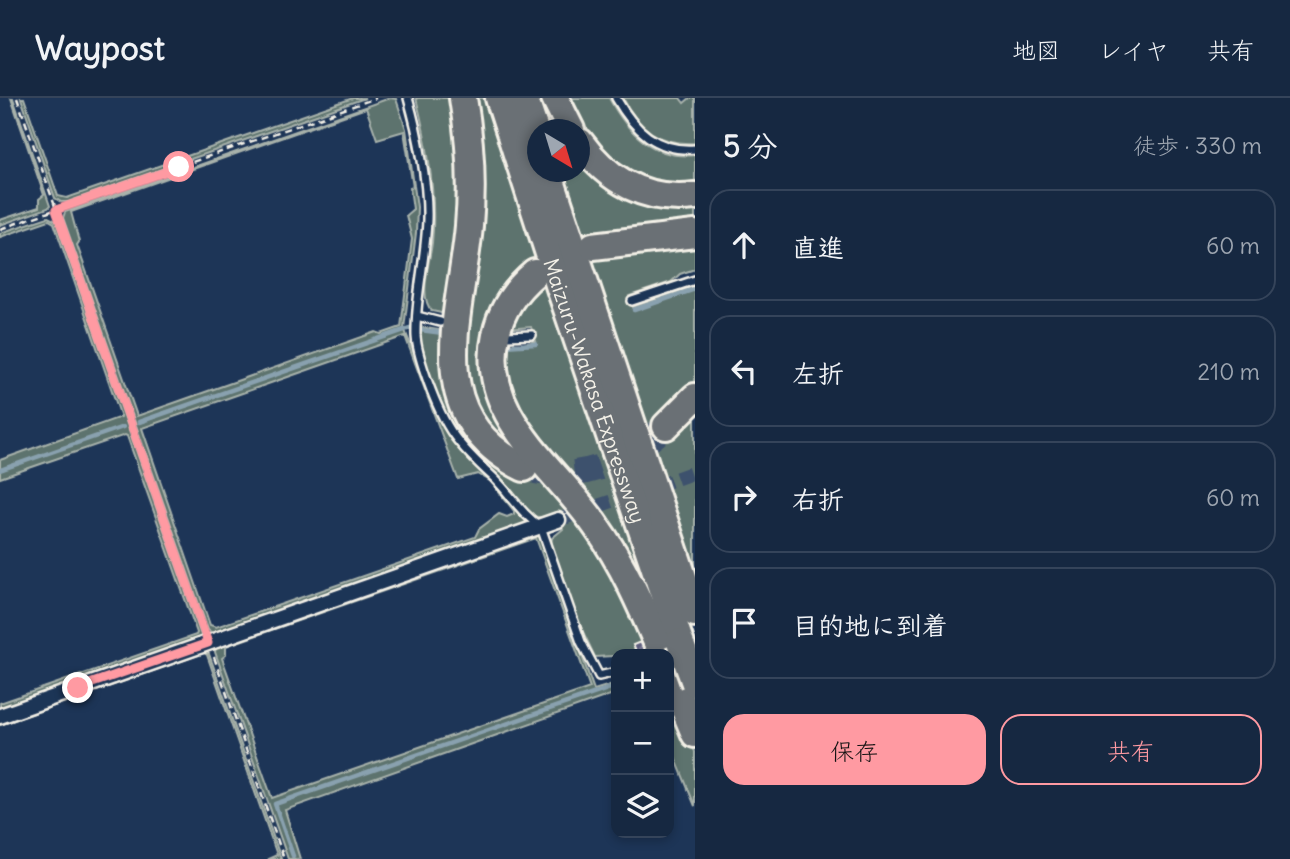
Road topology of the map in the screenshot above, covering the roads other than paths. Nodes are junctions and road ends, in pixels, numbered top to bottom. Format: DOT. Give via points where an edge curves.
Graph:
graph roads {
  1 [pos="408,98"];
  2 [pos="463,98"];
  3 [pos="499,98"];
  4 [pos="524,98"];
  5 [pos="555,98"];
  6 [pos="616,98"];
  7 [pos="531,119"];
  8 [pos="566,119"];
  9 [pos="695,149"];
  10 [pos="590,154"];
  11 [pos="551,182"];
  12 [pos="695,196"];
  13 [pos="695,234"];
  14 [pos="593,246"];
  15 [pos="535,273"];
  16 [pos="695,280"];
  17 [pos="632,301"];
  18 [pos="417,316"];
  19 [pos="440,322"];
  20 [pos="532,335"];
  21 [pos="506,336"];
  22 [pos="695,397"];
  23 [pos="666,426"];
  24 [pos="524,468"];
  25 [pos="558,520"];
  26 [pos="541,527"];
  27 [pos="695,613"];
  28 [pos="670,649"];
  29 [pos="671,649"];
  30 [pos="674,656"];
  31 [pos="674,660"];
  32 [pos="611,673"];
  33 [pos="695,683"];
  34 [pos="0,716"];
  35 [pos="695,734"];
  1 -- 18 [label="lane" via="418,133 427,216"];
  2 -- 24 [label="highway" via="472,184 453,331 454,374 464,410 481,437"];
  3 -- 29 [label="highway, Maizuru-Wakasa Expressway"];
  4 -- 7 [label="highway"];
  5 -- 8 [label="highway"];
  6 -- 9 [label="lane" via="628,118 652,141 666,148"];
  10 -- 12 [label="highway" via="607,173 631,187 655,196"];
  11 -- 27 [label="highway, Maizuru-Wakasa Expressway"];
  13 -- 14 [label="highway"];
  15 -- 28 [label="highway" via="509,300 499,322 493,361 497,388 525,441 606,541"];
  16 -- 17 [label="lane"];
  18 -- 19 [label="lane"];
  18 -- 26 [label="lane" via="420,358 446,426"];
  20 -- 21 [label="lane"];
  22 -- 23 [label="highway"];
  25 -- 26 [label="street"];
  26 -- 32 [label="lane" via="581,642 599,676"];
  26 -- 34 [label="street"];
  30 -- 33 [label="highway, Maizuru-Wakasa Expressway, bridge"];
  31 -- 35 [label="highway"];
}
